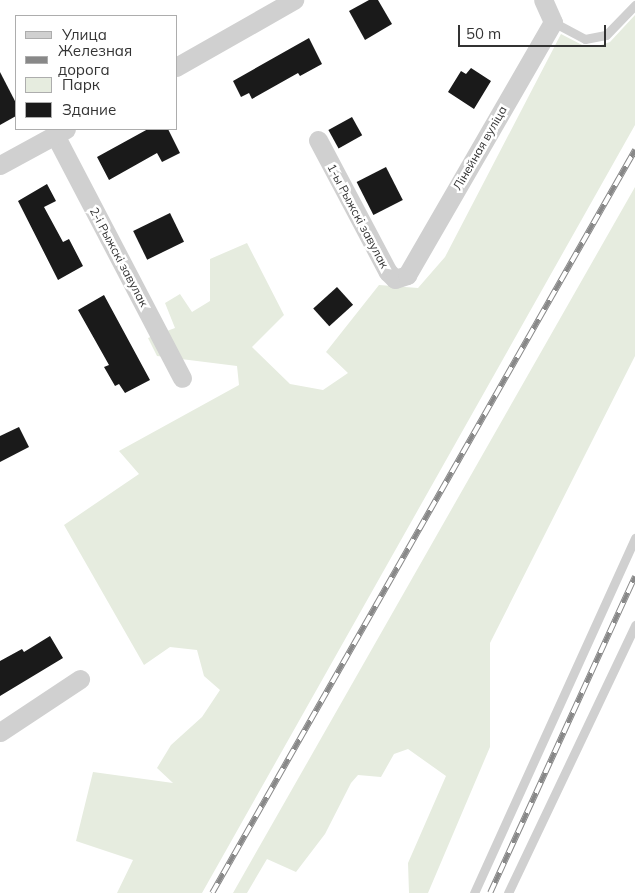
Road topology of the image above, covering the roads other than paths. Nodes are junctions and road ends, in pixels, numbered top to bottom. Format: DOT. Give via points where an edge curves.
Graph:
graph roads {
  1 [pos="294,0"];
  2 [pos="543,0"];
  3 [pos="635,5"];
  4 [pos="553,22"];
  5 [pos="178,66"];
  6 [pos="60,132"];
  7 [pos="318,140"];
  8 [pos="0,165"];
  9 [pos="407,275"];
  10 [pos="182,378"];
  11 [pos="635,538"];
  12 [pos="635,625"];
  13 [pos="80,679"];
  14 [pos="0,732"];
  15 [pos="474,893"];
  16 [pos="508,893"];
  1 -- 5 [label="street"];
  2 -- 4 [label="street"];
  3 -- 4 [label="lane" via="606,35 585,40"];
  4 -- 9 [label="street, Лінейная вуліца"];
  6 -- 8 [label="street"];
  6 -- 10 [label="street, 2-і Рыжскі завулак"];
  7 -- 9 [label="street, 1-ы Рыжскі завулак" via="388,272 395,279"];
  11 -- 15 [label="lane"];
  12 -- 16 [label="lane"];
  13 -- 14 [label="street"];
}
